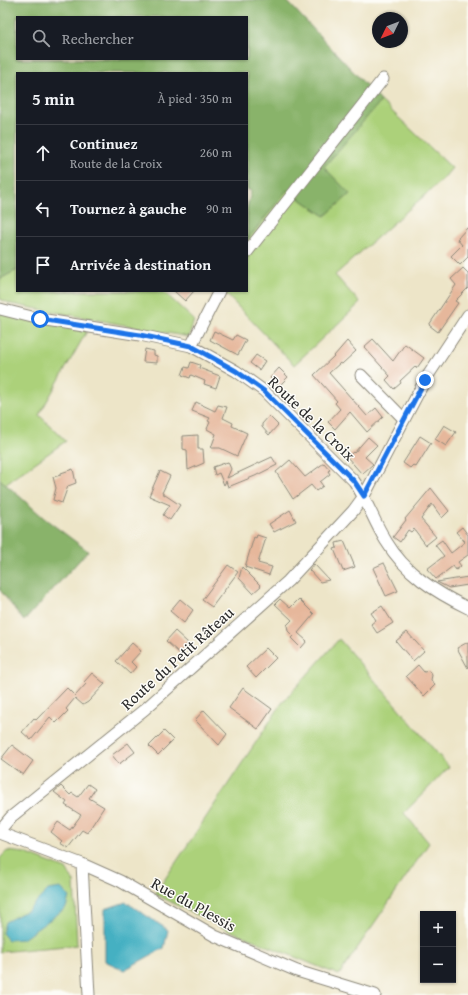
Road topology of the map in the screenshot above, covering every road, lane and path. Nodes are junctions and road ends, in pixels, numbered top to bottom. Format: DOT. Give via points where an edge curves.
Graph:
graph roads {
  1 [pos="383,80"];
  2 [pos="248,251"];
  3 [pos="218,292"];
  4 [pos="0,309"];
  5 [pos="468,315"];
  6 [pos="191,346"];
  7 [pos="360,375"];
  8 [pos="404,419"];
  9 [pos="364,496"];
  10 [pos="468,608"];
  11 [pos="0,832"];
  12 [pos="82,864"];
  13 [pos="89,995"];
  14 [pos="375,995"];
  1 -- 2 [label="street"];
  3 -- 6 [label="street"];
  4 -- 6 [label="street, Route de la Croix" via="40,319"];
  5 -- 8 [label="street, Route du Petit Râteau" via="425,380"];
  6 -- 9 [label="street, Route de la Croix" via="236,371 264,391 354,481"];
  7 -- 8 [label="street"];
  8 -- 9 [label="street, Route du Petit Râteau"];
  9 -- 10 [label="street, Route de la Croix" via="377,526 399,560 415,576"];
  9 -- 11 [label="street, Route du Petit Râteau" via="288,580 145,709 11,817"];
  11 -- 12 [label="street, Rue du Plessis"];
  12 -- 13 [label="street"];
  12 -- 14 [label="street, Rue du Plessis" via="120,882 215,936 297,971"];
}
